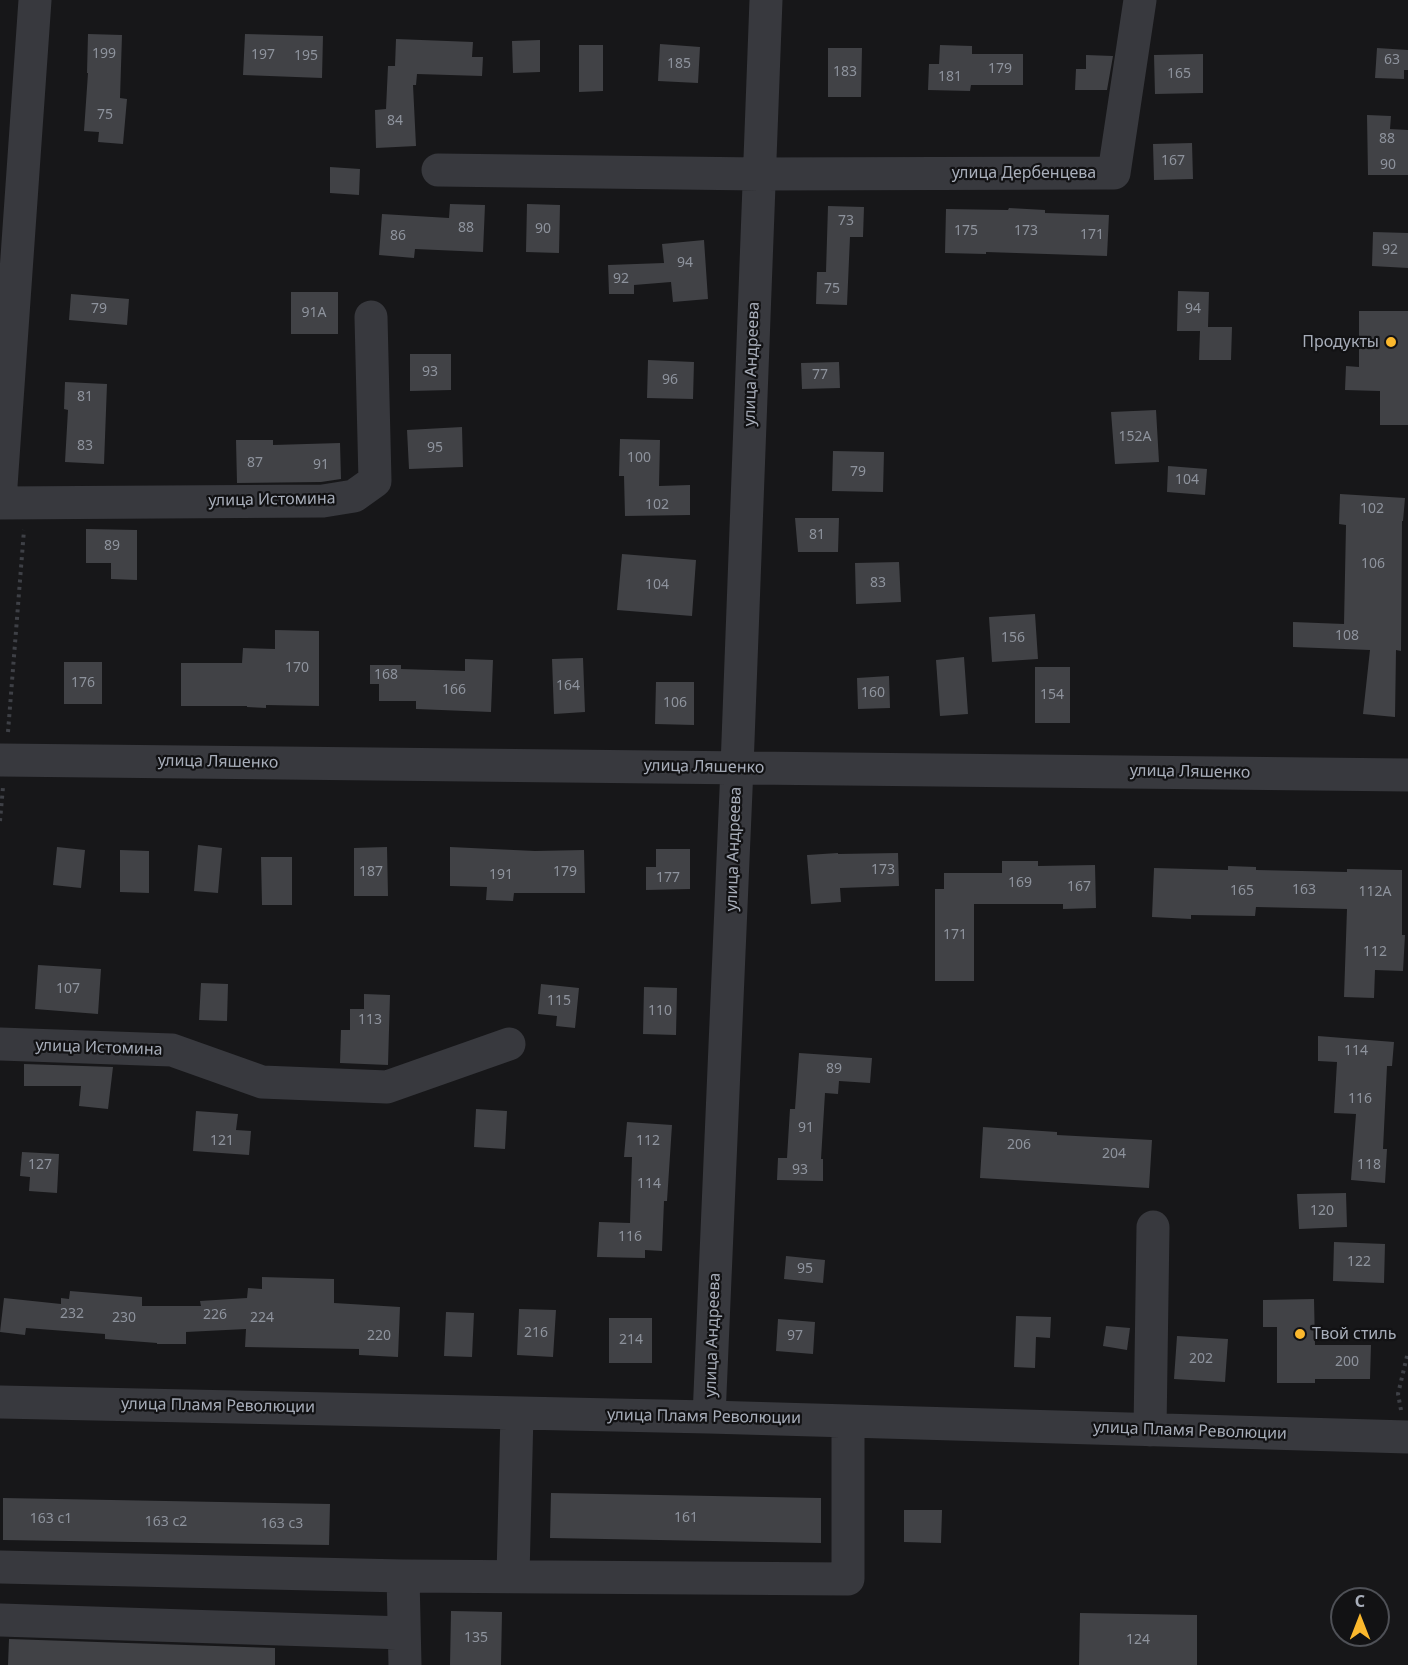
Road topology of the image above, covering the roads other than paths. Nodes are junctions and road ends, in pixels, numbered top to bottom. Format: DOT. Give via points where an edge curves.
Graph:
graph roads {
  1 [pos="35,0"];
  2 [pos="766,0"];
  3 [pos="1140,0"];
  4 [pos="438,170"];
  5 [pos="759,174"];
  6 [pos="372,317"];
  7 [pos="0,501"];
  8 [pos="0,760"];
  9 [pos="737,767"];
  10 [pos="1408,775"];
  11 [pos="0,1044"];
  12 [pos="509,1044"];
  13 [pos="1153,1227"];
  14 [pos="0,1402"];
  15 [pos="517,1413"];
  16 [pos="709,1417"];
  17 [pos="848,1421"];
  18 [pos="1150,1430"];
  19 [pos="1401,1437"];
  20 [pos="0,1567"];
  21 [pos="403,1576"];
  22 [pos="513,1576"];
  23 [pos="0,1620"];
  24 [pos="404,1633"];
  25 [pos="405,1665"];
  1 -- 7 [label="street, улица Истомина"];
  2 -- 5 [label="street, улица Андреева"];
  3 -- 5 [label="street, улица Дербенцева" via="1114,173"];
  4 -- 5 [label="street"];
  5 -- 9 [label="street, улица Андреева"];
  6 -- 7 [label="street, улица Истомина" via="375,481 354,496 323,501"];
  8 -- 9 [label="street, улица Ляшенко"];
  9 -- 10 [label="street, улица Ляшенко"];
  9 -- 16 [label="street, улица Андреева"];
  11 -- 12 [label="street, улица Истомина" via="172,1050 262,1082 387,1087"];
  13 -- 18 [label="street"];
  14 -- 15 [label="street, улица Пламя Революции"];
  15 -- 16 [label="street, улица Пламя Революции"];
  15 -- 22 [label="street"];
  16 -- 17 [label="street, улица Пламя Революции"];
  17 -- 18 [label="street, улица Пламя Революции"];
  17 -- 22 [label="street" via="848,1579"];
  18 -- 19 [label="street, улица Пламя Революции"];
  20 -- 21 [label="street"];
  21 -- 22 [label="street"];
  21 -- 24 [label="street"];
  23 -- 24 [label="street"];
  24 -- 25 [label="street"];
}
